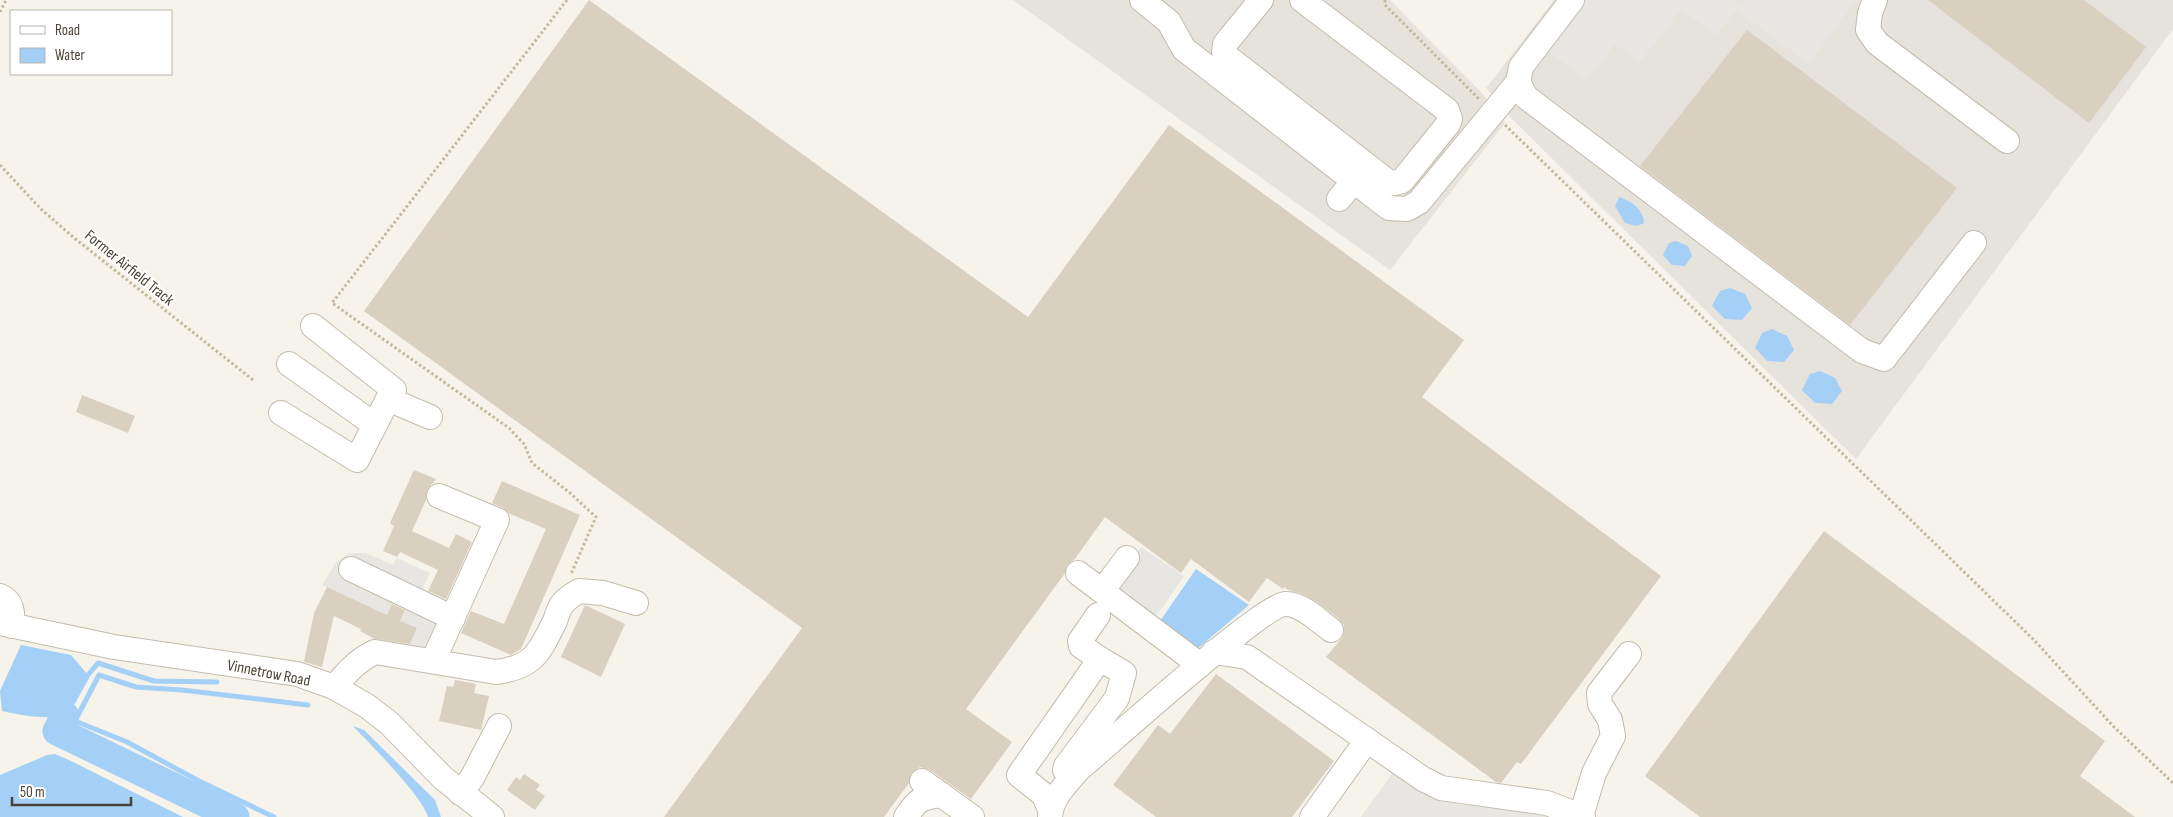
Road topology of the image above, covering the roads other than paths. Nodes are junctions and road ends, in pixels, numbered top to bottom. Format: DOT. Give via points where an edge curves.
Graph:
graph roads {
  1 [pos="1142,0"];
  2 [pos="1261,0"];
  3 [pos="1302,0"];
  4 [pos="1572,0"];
  5 [pos="1875,0"];
  6 [pos="1519,81"];
  7 [pos="1272,106"];
  8 [pos="2007,141"];
  9 [pos="1333,152"];
  10 [pos="1974,242"];
  11 [pos="313,326"];
  12 [pos="289,364"];
  13 [pos="388,399"];
  14 [pos="281,413"];
  15 [pos="430,417"];
  16 [pos="375,425"];
  17 [pos="439,496"];
  18 [pos="1127,558"];
  19 [pos="352,569"];
  20 [pos="1078,573"];
  21 [pos="1102,591"];
  22 [pos="0,596"];
  23 [pos="636,603"];
  24 [pos="1098,614"];
  25 [pos="453,618"];
  26 [pos="6,625"];
  27 [pos="1331,630"];
  28 [pos="1629,654"];
  29 [pos="1100,659"];
  30 [pos="1207,659"];
  31 [pos="433,661"];
  32 [pos="334,687"];
  33 [pos="499,726"];
  34 [pos="1367,740"];
  35 [pos="922,781"];
  36 [pos="460,793"];
  37 [pos="942,795"];
  38 [pos="1054,806"];
  39 [pos="492,817"];
  40 [pos="906,817"];
  41 [pos="972,817"];
  42 [pos="1312,817"];
  43 [pos="1582,817"];
  1 -- 7 [label="street" via="1169,22 1184,49"];
  2 -- 7 [label="street" via="1225,44 1224,52"];
  3 -- 9 [label="street" via="1449,114 1448,124 1402,181 1387,181"];
  4 -- 6 [label="street" via="1521,67"];
  5 -- 8 [label="street" via="1868,30 1877,43"];
  6 -- 9 [label="street" via="1413,206 1402,210 1389,208 1346,191"];
  6 -- 10 [label="street" via="1526,97 1862,351 1884,359"];
  7 -- 9 [label="street"];
  11 -- 13 [label="street" via="394,390"];
  12 -- 16 [label="street"];
  13 -- 15 [label="street"];
  13 -- 16 [label="street"];
  14 -- 16 [label="street" via="357,460"];
  17 -- 25 [label="street" via="497,520"];
  18 -- 21 [label="street"];
  19 -- 25 [label="street"];
  20 -- 21 [label="street"];
  21 -- 30 [label="street"];
  22 -- 26 [label="street" via="14,611"];
  23 -- 31 [label="street" via="579,590 563,603 536,654 516,670 496,672"];
  24 -- 29 [label="street" via="1080,641 1081,646"];
  25 -- 31 [label="street"];
  26 -- 32 [label="street, Vinnetrow Road" via="114,647 297,674"];
  27 -- 30 [label="street" via="1299,607 1285,604 1269,611"];
  28 -- 43 [label="street" via="1599,693 1613,736 1594,773"];
  29 -- 38 [label="street" via="1124,674 1117,698 1066,766"];
  29 -- 38 [label="street" via="1019,775"];
  30 -- 34 [label="street" via="1246,657"];
  30 -- 38 [label="street" via="1079,769"];
  31 -- 32 [label="street" via="375,652 352,667"];
  32 -- 36 [label="street, Vinnetrow Road" via="389,723"];
  33 -- 36 [label="street" via="472,778"];
  34 -- 42 [label="street"];
  34 -- 43 [label="street" via="1423,779 1442,788 1547,803"];
  35 -- 37 [label="street"];
  36 -- 39 [label="street, Vinnetrow Road"];
  37 -- 40 [label="street" via="916,801"];
  37 -- 41 [label="street"];
}
